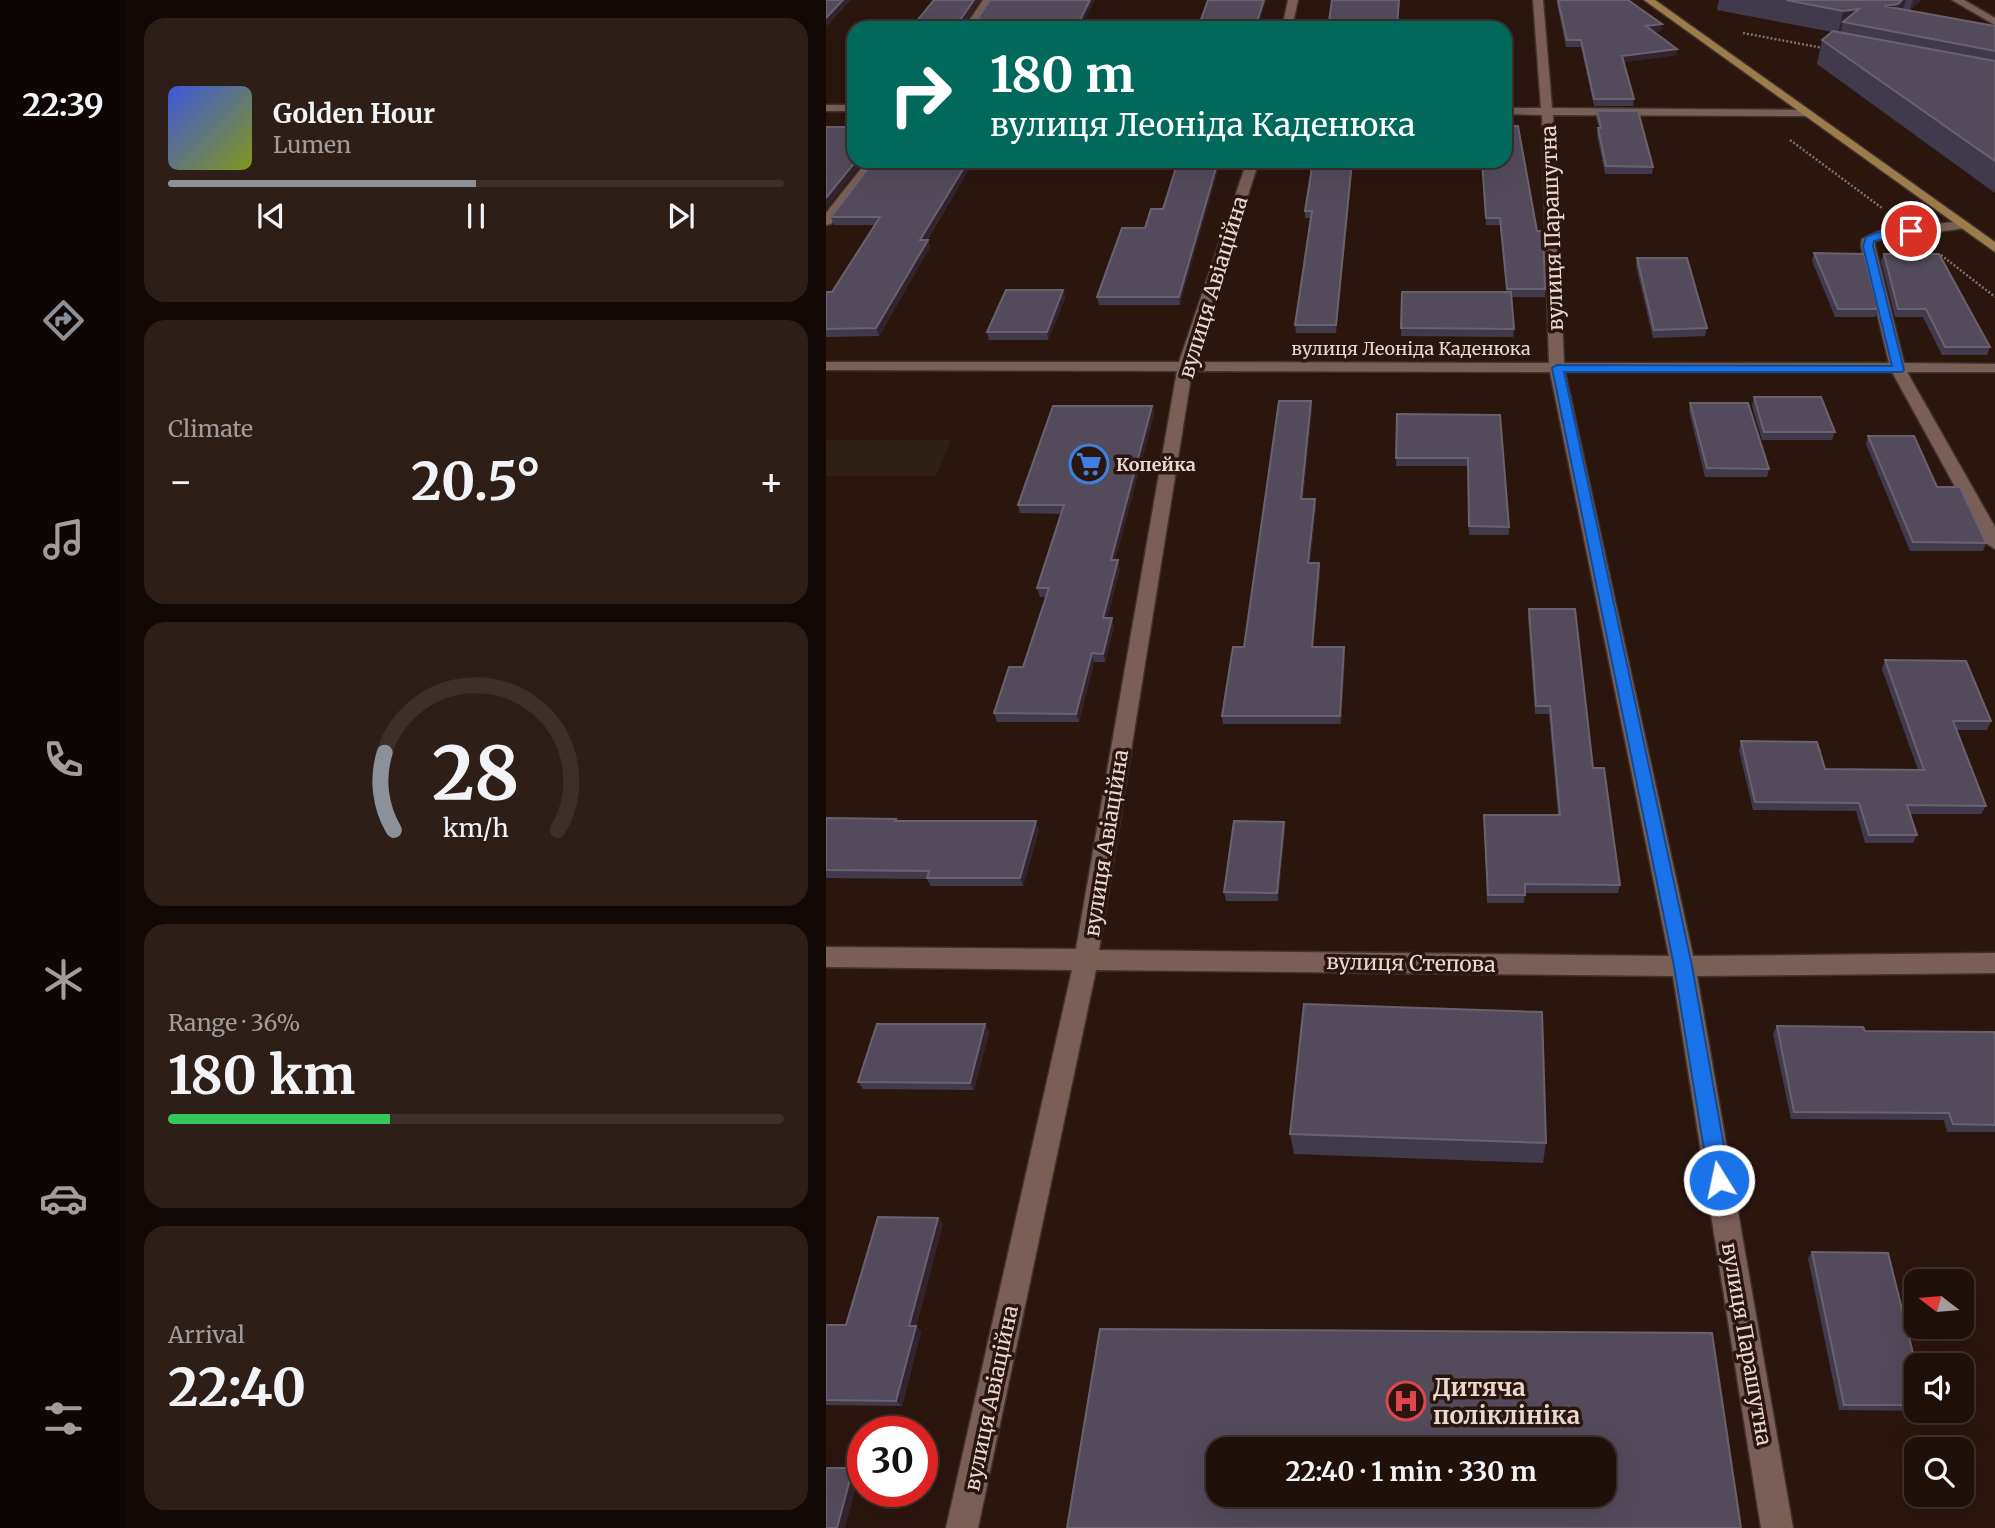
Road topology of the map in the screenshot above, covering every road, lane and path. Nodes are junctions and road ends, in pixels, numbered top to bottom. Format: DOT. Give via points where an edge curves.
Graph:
graph roads {
  1 [pos="988,0"];
  2 [pos="1293,0"];
  3 [pos="1538,0"];
  4 [pos="1649,0"];
  5 [pos="1957,0"];
  6 [pos="974,21"];
  7 [pos="1288,21"];
  8 [pos="1995,22"];
  9 [pos="1982,28"];
  10 [pos="1995,30"];
  11 [pos="1738,32"];
  12 [pos="1833,50"];
  13 [pos="826,108"];
  14 [pos="847,108"];
  15 [pos="1512,111"];
  16 [pos="1547,111"];
  17 [pos="1753,112"];
  18 [pos="1806,113"];
  19 [pos="868,168"];
  20 [pos="1250,168"];
  21 [pos="826,221"];
  22 [pos="1962,225"];
  23 [pos="1911,231"];
  24 [pos="1995,248"];
  25 [pos="1995,298"];
  26 [pos="826,366"];
  27 [pos="1185,366"];
  28 [pos="1557,368"];
  29 [pos="1995,368"];
  30 [pos="1898,370"];
  31 [pos="1995,543"];
  32 [pos="826,957"];
  33 [pos="1086,959"];
  34 [pos="1995,963"];
  35 [pos="1683,966"];
  36 [pos="962,1528"];
  37 [pos="1777,1528"];
  1 -- 6 [label="street"];
  2 -- 7 [label="street"];
  3 -- 16 [label="street, вулиця Парашутна"];
  4 -- 18 [label="main road"];
  5 -- 8 [label="street"];
  9 -- 10 [label="street"];
  11 -- 12 [label="path"];
  13 -- 14 [label="street"];
  15 -- 16 [label="street"];
  16 -- 17 [label="street"];
  16 -- 28 [label="street, вулиця Парашутна"];
  17 -- 18 [label="street"];
  17 -- 23 [label="path"];
  18 -- 22 [label="main road"];
  19 -- 21 [label="street"];
  20 -- 27 [label="street, вулиця Авіаційна"];
  22 -- 23 [label="street"];
  22 -- 24 [label="main road"];
  23 -- 25 [label="path"];
  23 -- 30 [label="street" via="1879,235 1869,239 1868,246"];
  26 -- 27 [label="street, вулиця Леоніда Каденюка"];
  27 -- 28 [label="street, вулиця Леоніда Каденюка"];
  27 -- 33 [label="street, вулиця Авіаційна"];
  28 -- 30 [label="street, вулиця Леоніда Каденюка"];
  28 -- 35 [label="street, вулиця Парашутна"];
  29 -- 30 [label="street, вулиця Леоніда Каденюка"];
  30 -- 31 [label="street"];
  32 -- 33 [label="street, вулиця Степова"];
  33 -- 35 [label="street, вулиця Степова"];
  33 -- 36 [label="street, вулиця Авіаційна"];
  34 -- 35 [label="street, вулиця Степова"];
  35 -- 37 [label="street, вулиця Парашутна"];
}
